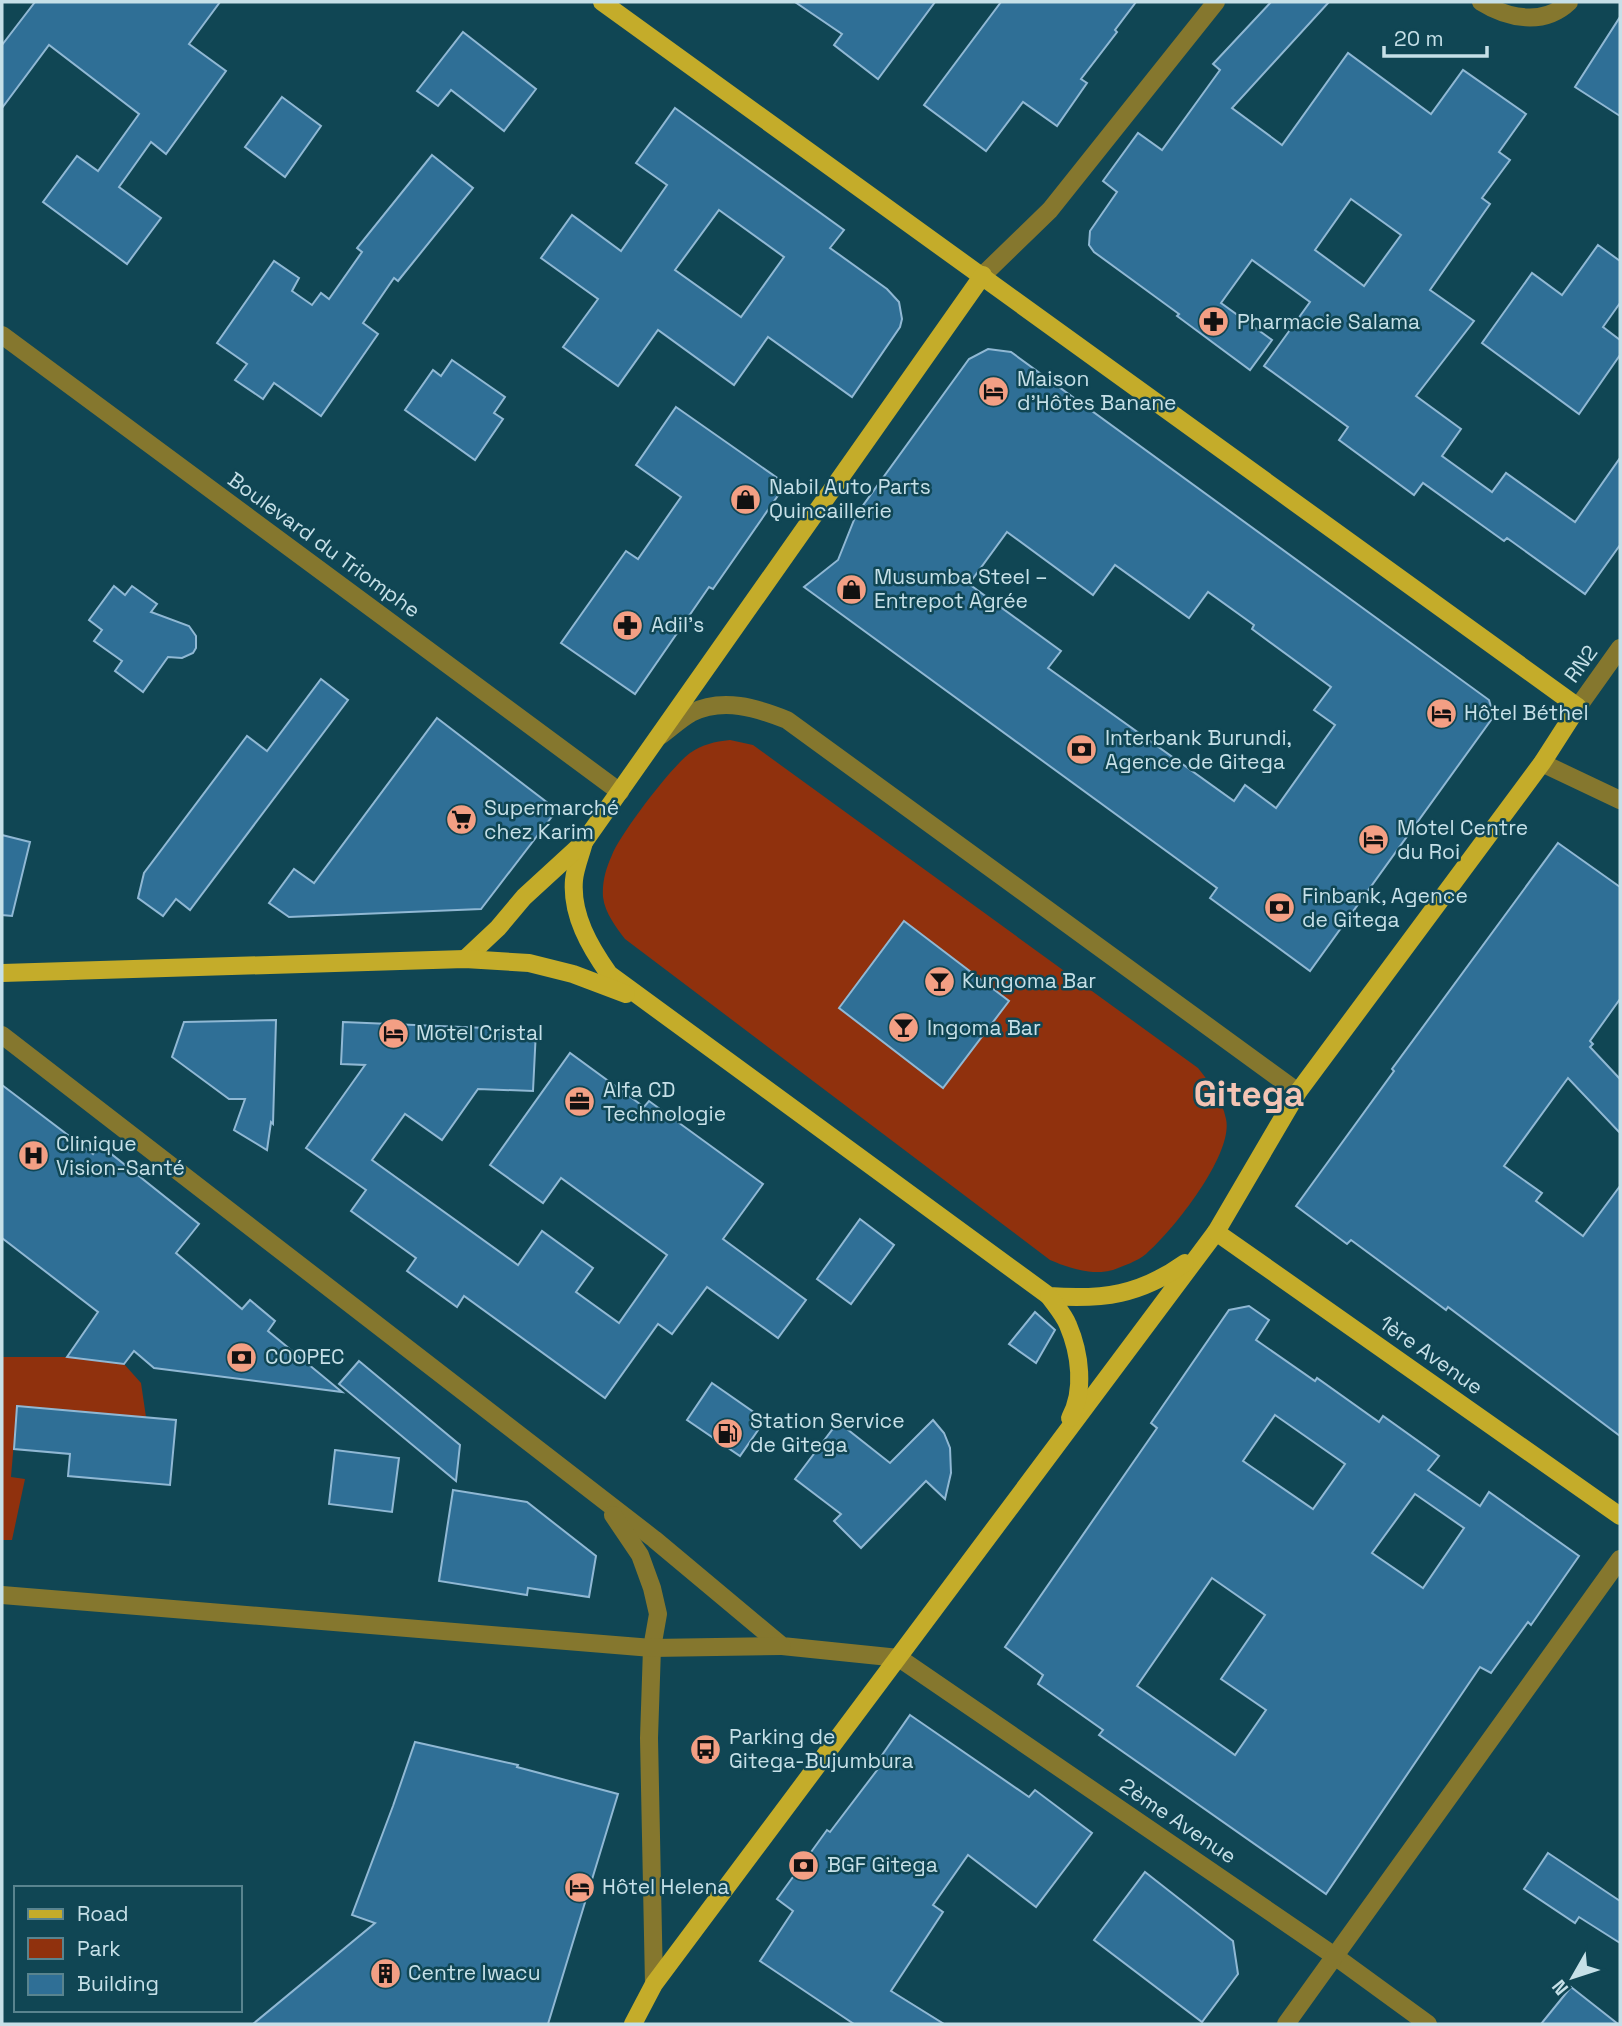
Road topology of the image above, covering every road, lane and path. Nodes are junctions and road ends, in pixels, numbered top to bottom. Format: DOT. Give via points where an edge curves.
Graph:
graph roads {
  1 [pos="602,2"];
  2 [pos="1216,2"];
  3 [pos="1481,2"];
  4 [pos="1569,2"];
  5 [pos="983,275"];
  6 [pos="2,335"];
  7 [pos="1620,648"];
  8 [pos="1578,707"];
  9 [pos="657,738"];
  10 [pos="1542,763"];
  11 [pos="620,792"];
  12 [pos="1620,800"];
  13 [pos="584,842"];
  14 [pos="465,959"];
  15 [pos="2,973"];
  16 [pos="647,1001"];
  17 [pos="2,1035"];
  18 [pos="1297,1092"];
  19 [pos="1216,1232"];
  20 [pos="1202,1251"];
  21 [pos="1049,1296"];
  22 [pos="1057,1443"];
  23 [pos="580,1484"];
  24 [pos="1620,1516"];
  25 [pos="1620,1559"];
  26 [pos="2,1595"];
  27 [pos="782,1646"];
  28 [pos="652,1648"];
  29 [pos="899,1658"];
  30 [pos="1336,1957"];
  31 [pos="654,1984"];
  32 [pos="633,2024"];
  33 [pos="1286,2024"];
  34 [pos="1428,2024"];
  1 -- 5 [label="main road"];
  2 -- 5 [label="street" via="1050,210"];
  3 -- 4 [label="street" via="1511,16 1536,18 1559,11"];
  5 -- 8 [label="main road"];
  5 -- 9 [label="main road"];
  6 -- 11 [label="street, Boulevard du Triomphe"];
  7 -- 8 [label="street, RN2"];
  8 -- 10 [label="main road"];
  9 -- 11 [label="main road"];
  9 -- 18 [label="street" via="692,713 726,704 787,720"];
  10 -- 12 [label="street"];
  10 -- 18 [label="main road"];
  11 -- 13 [label="main road"];
  13 -- 14 [label="main road"];
  13 -- 16 [label="main road" via="574,881 577,909 590,947 609,974"];
  14 -- 15 [label="main road"];
  14 -- 16 [label="main road" via="529,963"];
  16 -- 21 [label="main road"];
  17 -- 23 [label="street"];
  18 -- 19 [label="main road"];
  19 -- 20 [label="main road"];
  19 -- 24 [label="main road, 1ère Avenue"];
  20 -- 21 [label="main road" via="1166,1277 1136,1290 1109,1297"];
  20 -- 22 [label="main road"];
  21 -- 22 [label="main road" via="1067,1323 1078,1353 1074,1412"];
  22 -- 29 [label="main road"];
  23 -- 27 [label="street"];
  23 -- 28 [label="street" via="617,1519 640,1555 658,1614"];
  25 -- 30 [label="street"];
  26 -- 28 [label="street"];
  27 -- 28 [label="street"];
  27 -- 29 [label="street"];
  28 -- 31 [label="street" via="649,1738"];
  29 -- 30 [label="street, 2ème Avenue"];
  29 -- 31 [label="main road"];
  30 -- 33 [label="street"];
  30 -- 34 [label="street, 2ème Avenue"];
  31 -- 32 [label="main road"];
}
